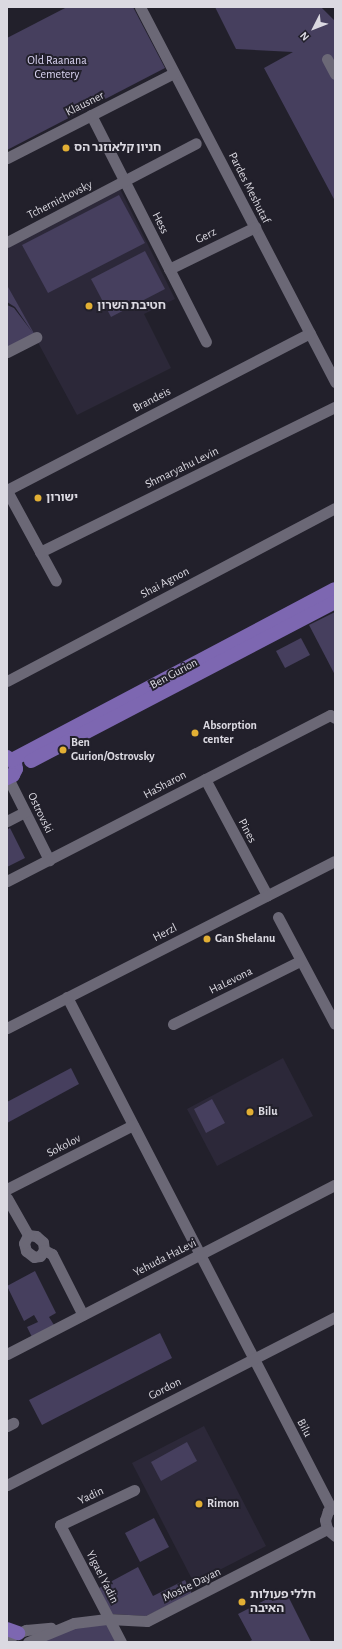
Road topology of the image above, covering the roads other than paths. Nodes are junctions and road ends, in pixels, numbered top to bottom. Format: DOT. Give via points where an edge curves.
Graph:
graph roads {
  1 [pos="140,7"];
  2 [pos="327,59"];
  3 [pos="174,72"];
  4 [pos="335,74"];
  5 [pos="91,115"];
  6 [pos="196,143"];
  7 [pos="7,158"];
  8 [pos="124,181"];
  9 [pos="255,227"];
  10 [pos="7,242"];
  11 [pos="169,269"];
  12 [pos="310,333"];
  13 [pos="36,338"];
  14 [pos="206,342"];
  15 [pos="7,352"];
  16 [pos="335,382"];
  17 [pos="335,408"];
  18 [pos="7,491"];
  19 [pos="335,508"];
  20 [pos="40,552"];
  21 [pos="56,581"];
  22 [pos="335,589"];
  23 [pos="335,602"];
  24 [pos="7,681"];
  25 [pos="335,718"];
  26 [pos="10,768"];
  27 [pos="205,779"];
  28 [pos="25,812"];
  29 [pos="7,821"];
  30 [pos="49,860"];
  31 [pos="335,861"];
  32 [pos="7,881"];
  33 [pos="266,895"];
  34 [pos="278,917"];
  35 [pos="300,961"];
  36 [pos="67,997"];
  37 [pos="173,1024"];
  38 [pos="335,1024"];
  39 [pos="7,1028"];
  40 [pos="133,1125"];
  41 [pos="335,1185"];
  42 [pos="7,1190"];
  43 [pos="7,1198"];
  44 [pos="28,1235"];
  45 [pos="44,1250"];
  46 [pos="200,1254"];
  47 [pos="82,1315"];
  48 [pos="335,1316"];
  49 [pos="7,1354"];
  50 [pos="254,1358"];
  51 [pos="7,1485"];
  52 [pos="134,1490"];
  53 [pos="333,1507"];
  54 [pos="60,1525"];
  55 [pos="331,1532"];
  56 [pos="109,1619"];
  57 [pos="15,1636"];
  58 [pos="121,1642"];
  1 -- 3 [label="street, Pardes Meshutaf"];
  2 -- 4 [label="street"];
  3 -- 5 [label="street, Klausner"];
  3 -- 9 [label="street, Pardes Meshutaf"];
  5 -- 7 [label="street, Klausner"];
  5 -- 8 [label="street, Hess"];
  6 -- 8 [label="street, Tchernichovsky"];
  8 -- 10 [label="street, Tchernichovsky"];
  8 -- 11 [label="street, Hess"];
  9 -- 11 [label="street, Gerz"];
  9 -- 12 [label="street, Pardes Meshutaf"];
  11 -- 14 [label="street, Hess"];
  12 -- 16 [label="street, Pardes Meshutaf"];
  12 -- 18 [label="street, Brandeis"];
  13 -- 15 [label="street"];
  17 -- 20 [label="street, Shmaryahu Levin"];
  18 -- 20 [label="street"];
  19 -- 24 [label="street, Shai Agnon"];
  20 -- 21 [label="street"];
  22 -- 26 [label="main road, Ben Gurion"];
  23 -- 26 [label="main road, Ben Gurion"];
  25 -- 27 [label="street, HaSharon" via="330,715"];
  26 -- 28 [label="street, Ostrovski"];
  27 -- 30 [label="street, HaSharon"];
  27 -- 33 [label="street, Pines"];
  28 -- 29 [label="street"];
  28 -- 30 [label="street, Ostrovski"];
  30 -- 32 [label="street, HaSharon"];
  31 -- 33 [label="street, Herzl"];
  33 -- 36 [label="street, Herzl"];
  34 -- 35 [label="street"];
  35 -- 37 [label="street, HaLevona"];
  35 -- 38 [label="street"];
  36 -- 39 [label="street, Herzl"];
  36 -- 40 [label="street, Bilu"];
  40 -- 42 [label="street, Sokolov"];
  40 -- 46 [label="street, Bilu"];
  41 -- 46 [label="street, Yehuda HaLevi"];
  43 -- 44 [label="street"];
  44 -- 45 [label="street" via="36,1236 43,1242"];
  44 -- 45 [label="street" via="24,1243 26,1251 34,1257 40,1256"];
  45 -- 47 [label="street" via="52,1254"];
  46 -- 47 [label="street, Yehuda HaLevi"];
  46 -- 50 [label="street, Bilu"];
  47 -- 49 [label="street, Yehuda HaLevi"];
  48 -- 50 [label="street, Gordon"];
  50 -- 51 [label="street, Gordon"];
  50 -- 53 [label="street, Bilu"];
  52 -- 54 [label="street, Yadin"];
  53 -- 55 [label="street" via="326,1516"];
  54 -- 56 [label="street, Yigael Yadin"];
  55 -- 56 [label="street, Moshe Dayan" via="147,1621"];
  56 -- 57 [label="street, Moshe Dayan" via="74,1623 58,1628 26,1630"];
  56 -- 58 [label="street, Yigael Yadin"];
}
